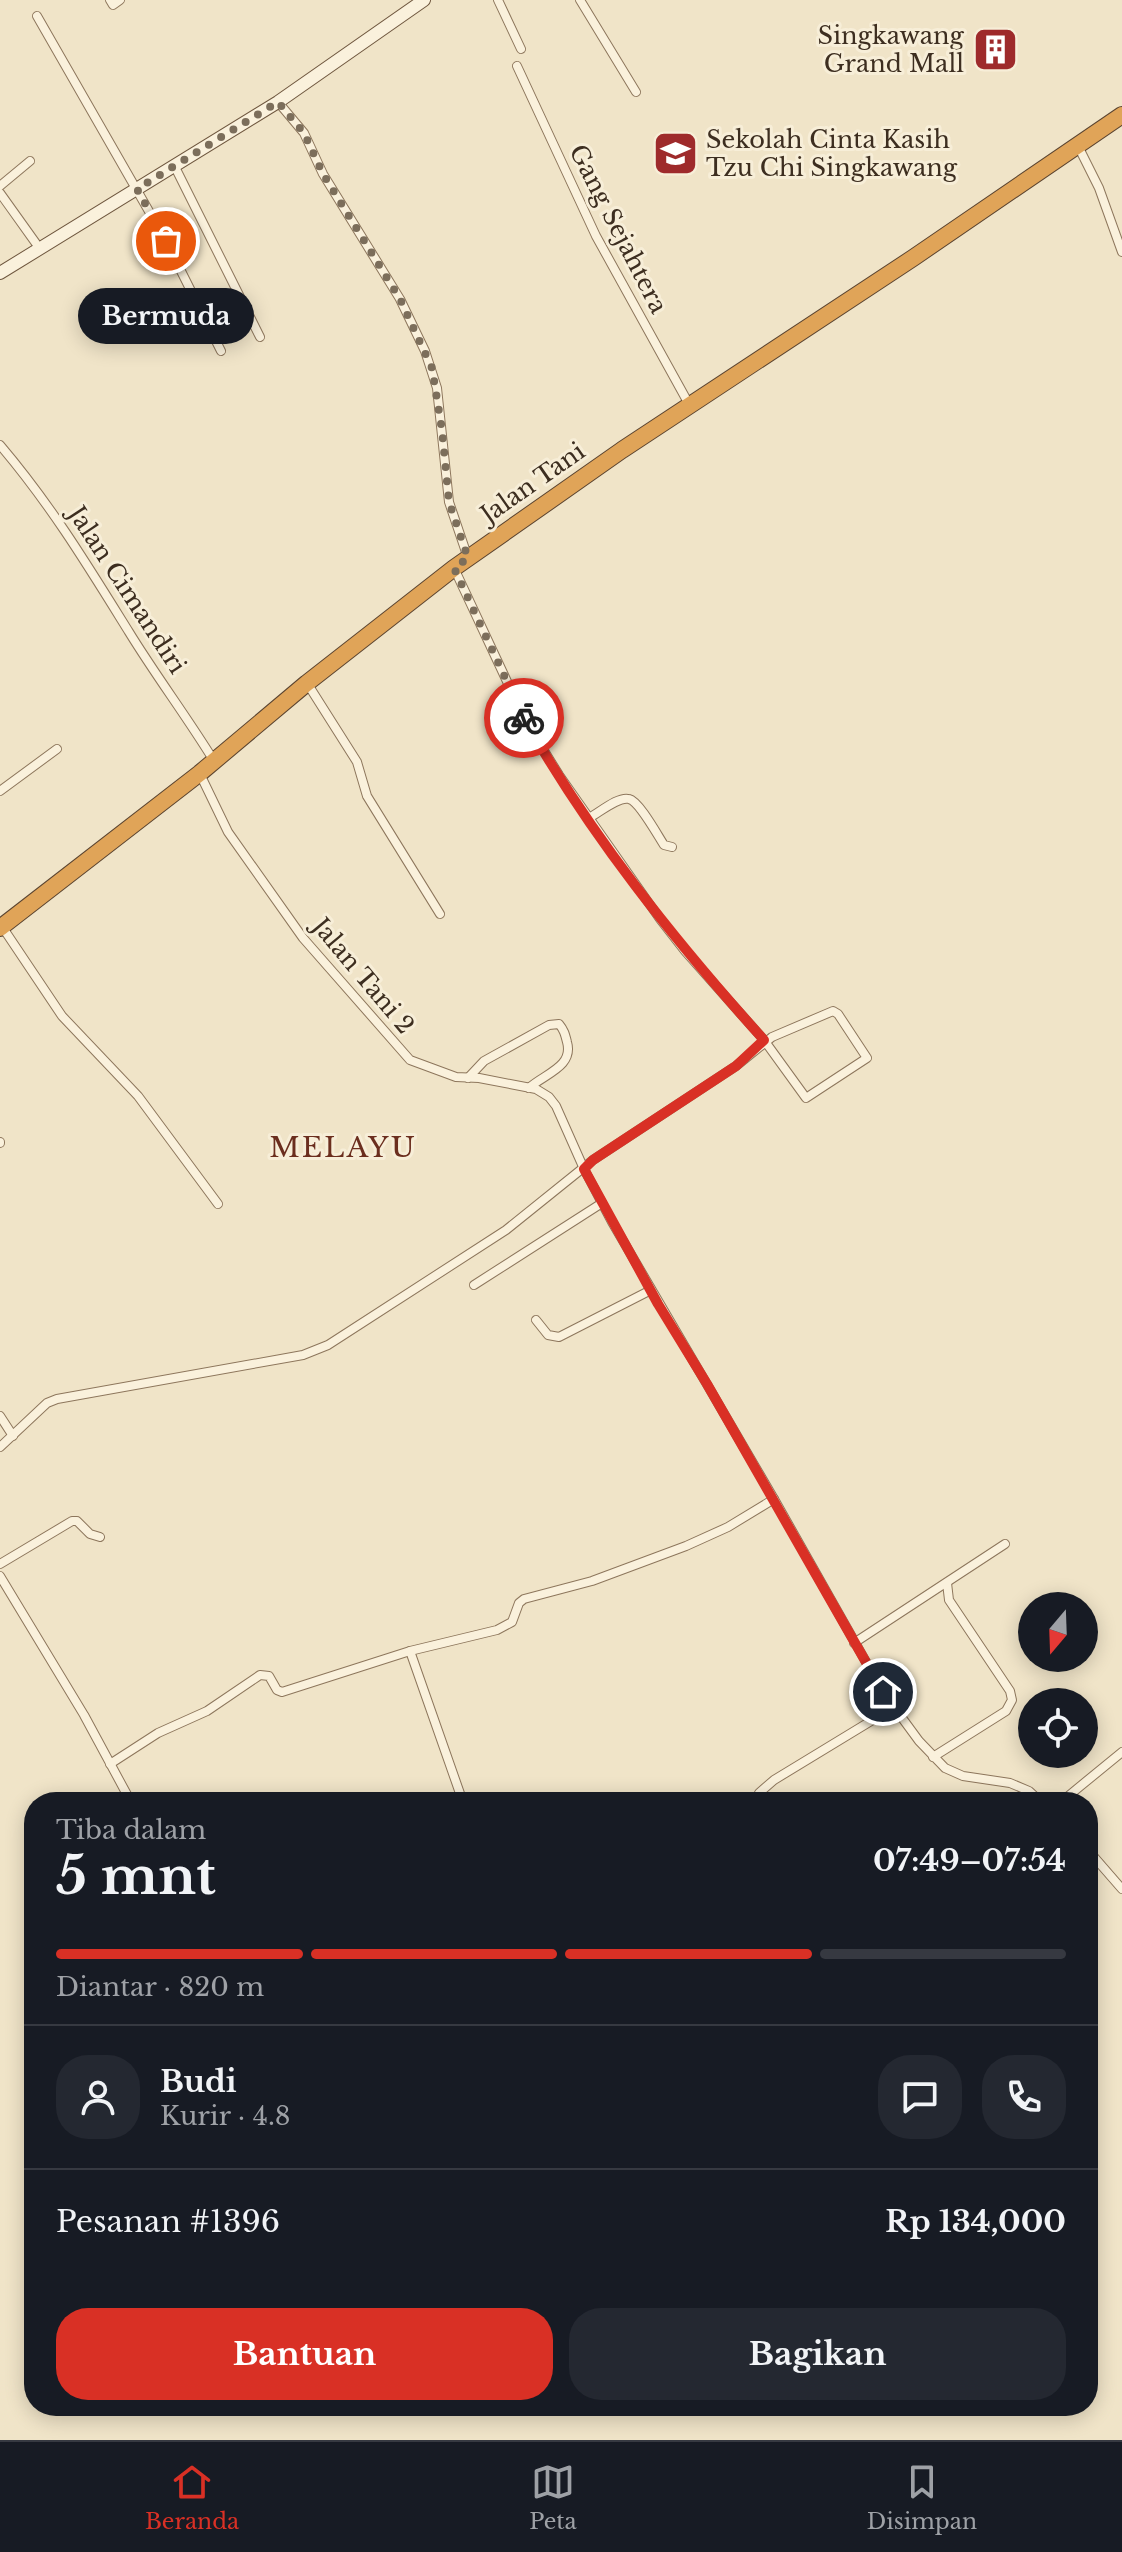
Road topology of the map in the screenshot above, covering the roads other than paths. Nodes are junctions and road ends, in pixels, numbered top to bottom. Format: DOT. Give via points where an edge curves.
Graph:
graph roads {
  1 [pos="110,0"];
  2 [pos="120,0"];
  3 [pos="424,0"];
  4 [pos="498,0"];
  5 [pos="580,0"];
  6 [pos="37,16"];
  7 [pos="521,49"];
  8 [pos="517,66"];
  9 [pos="636,92"];
  10 [pos="278,102"];
  11 [pos="1122,115"];
  12 [pos="1078,146"];
  13 [pos="30,161"];
  14 [pos="175,167"];
  15 [pos="0,186"];
  16 [pos="137,189"];
  17 [pos="0,193"];
  18 [pos="40,249"];
  19 [pos="1122,252"];
  20 [pos="0,273"];
  21 [pos="260,337"];
  22 [pos="221,351"];
  23 [pos="691,407"];
  24 [pos="0,445"];
  25 [pos="468,558"];
  26 [pos="454,568"];
  27 [pos="307,683"];
  28 [pos="57,749"];
  29 [pos="214,761"];
  30 [pos="200,773"];
  31 [pos="0,791"];
  32 [pos="589,818"];
  33 [pos="672,847"];
  34 [pos="440,914"];
  35 [pos="1,926"];
  36 [pos="764,1040"];
  37 [pos="468,1078"];
  38 [pos="529,1088"];
  39 [pos="584,1169"];
  40 [pos="602,1203"];
  41 [pos="218,1204"];
  42 [pos="474,1285"];
  43 [pos="651,1290"];
  44 [pos="536,1320"];
  45 [pos="0,1416"];
  46 [pos="13,1436"];
  47 [pos="0,1447"];
  48 [pos="774,1499"];
  49 [pos="100,1537"];
  50 [pos="1005,1544"];
  51 [pos="0,1564"];
  52 [pos="0,1576"];
  53 [pos="947,1583"];
  54 [pos="854,1643"];
  55 [pos="410,1651"];
  56 [pos="894,1707"];
  57 [pos="1122,1752"];
  58 [pos="933,1757"];
  59 [pos="110,1764"];
  60 [pos="125,1792"];
  61 [pos="459,1792"];
  62 [pos="759,1792"];
  63 [pos="1030,1792"];
  64 [pos="1073,1792"];
  65 [pos="1098,1861"];
  66 [pos="1122,1889"];
  1 -- 2 [label="street" via="113,5"];
  3 -- 10 [label="street"];
  4 -- 7 [label="street"];
  5 -- 9 [label="street"];
  6 -- 16 [label="street"];
  8 -- 23 [label="street, Gang Sejahtera" via="596,236"];
  10 -- 14 [label="street"];
  10 -- 25 [label="street" via="304,133 323,174 400,299 432,368 449,502"];
  11 -- 12 [label="highway, Jalan Tani"];
  12 -- 19 [label="street"];
  12 -- 23 [label="highway, Jalan Tani"];
  13 -- 15 [label="street"];
  14 -- 16 [label="street"];
  14 -- 21 [label="street"];
  16 -- 18 [label="street"];
  16 -- 22 [label="street"];
  17 -- 18 [label="street"];
  18 -- 20 [label="street"];
  23 -- 25 [label="highway, Jalan Tani"];
  24 -- 29 [label="street, Jalan Cimandiri" via="86,560"];
  25 -- 26 [label="highway, Jalan Tani"];
  26 -- 27 [label="highway, Jalan Tani"];
  26 -- 32 [label="street" via="525,720"];
  27 -- 29 [label="highway, Jalan Tani"];
  27 -- 34 [label="street" via="357,762 367,796"];
  28 -- 31 [label="street"];
  29 -- 30 [label="highway, Jalan Tani"];
  30 -- 35 [label="highway, Jalan Tani"];
  30 -- 37 [label="street, Jalan Tani 2" via="228,832 303,938 397,1048 424,1067"];
  32 -- 33 [label="street" via="628,798 664,845"];
  32 -- 36 [label="street" via="685,951"];
  35 -- 41 [label="street" via="62,1016 138,1096"];
  36 -- 36 [label="street" via="833,1011 867,1058 806,1098"];
  36 -- 39 [label="street" via="736,1066"];
  37 -- 38 [label="street, Jalan Tani 2"];
  37 -- 38 [label="street" via="484,1061 559,1024 568,1057"];
  38 -- 39 [label="street, Jalan Tani 2" via="556,1106"];
  39 -- 40 [label="street, Jalan Tani 2"];
  39 -- 46 [label="street" via="493,1239 328,1345 303,1355 57,1399"];
  40 -- 42 [label="street"];
  40 -- 43 [label="street, Jalan Tani 2"];
  43 -- 44 [label="street" via="559,1337 548,1335"];
  43 -- 48 [label="street, Jalan Tani 2"];
  45 -- 46 [label="street"];
  46 -- 47 [label="street"];
  48 -- 54 [label="street, Jalan Tani 2"];
  48 -- 55 [label="street" via="686,1546 592,1581 524,1599 507,1626"];
  49 -- 51 [label="street" via="75,1520"];
  50 -- 53 [label="street"];
  52 -- 59 [label="street"];
  53 -- 54 [label="street"];
  53 -- 58 [label="street" via="949,1600 1012,1700 1006,1711"];
  54 -- 56 [label="street, Jalan Tani 2"];
  55 -- 59 [label="street" via="282,1692 269,1676 260,1675"];
  55 -- 61 [label="street"];
  56 -- 58 [label="street, Jalan Tani 2"];
  56 -- 62 [label="street"];
  57 -- 64 [label="street"];
  58 -- 63 [label="street, Jalan Tani 2" via="963,1776 1010,1783"];
  59 -- 60 [label="street"];
  65 -- 66 [label="street"];
}
